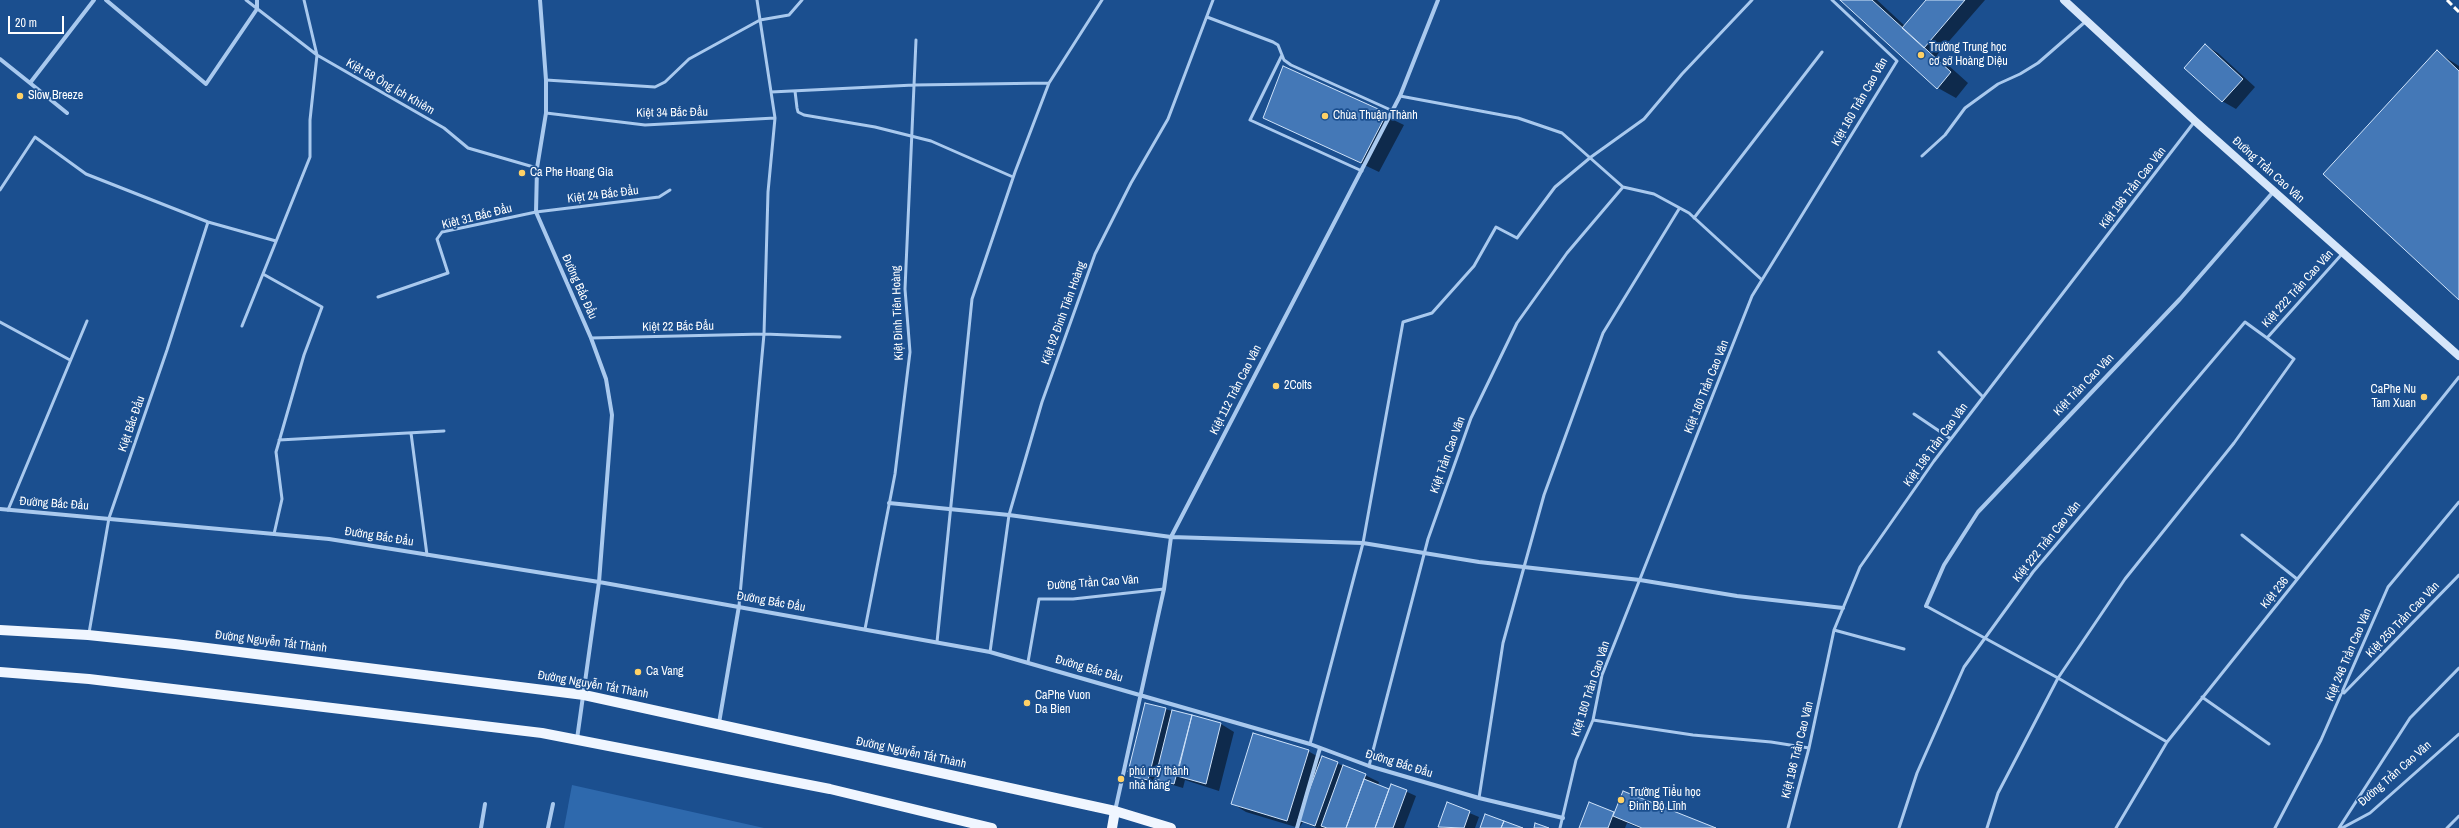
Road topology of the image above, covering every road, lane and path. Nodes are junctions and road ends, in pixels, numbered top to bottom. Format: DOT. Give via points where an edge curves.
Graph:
graph roads {
  1 [pos="94,0"];
  2 [pos="106,0"];
  3 [pos="246,0"];
  4 [pos="256,0"];
  5 [pos="304,0"];
  6 [pos="540,0"];
  7 [pos="756,0"];
  8 [pos="802,0"];
  9 [pos="1102,0"];
  10 [pos="1213,0"];
  11 [pos="1438,0"];
  12 [pos="1752,0"];
  13 [pos="1832,0"];
  14 [pos="2064,0"];
  15 [pos="257,9"];
  16 [pos="1208,17"];
  17 [pos="760,20"];
  18 [pos="2087,21"];
  19 [pos="916,40"];
  20 [pos="1822,52"];
  21 [pos="317,55"];
  22 [pos="1282,55"];
  23 [pos="0,59"];
  24 [pos="546,80"];
  25 [pos="30,83"];
  26 [pos="1049,83"];
  27 [pos="914,85"];
  28 [pos="795,91"];
  29 [pos="771,92"];
  30 [pos="1400,96"];
  31 [pos="1392,111"];
  32 [pos="67,113"];
  33 [pos="546,113"];
  34 [pos="775,118"];
  35 [pos="2195,121"];
  36 [pos="911,135"];
  37 [pos="1591,156"];
  38 [pos="1922,156"];
  39 [pos="537,168"];
  40 [pos="1362,171"];
  41 [pos="1013,177"];
  42 [pos="1623,187"];
  43 [pos="0,190"];
  44 [pos="670,190"];
  45 [pos="2274,191"];
  46 [pos="1679,209"];
  47 [pos="536,212"];
  48 [pos="1694,218"];
  49 [pos="208,222"];
  50 [pos="276,241"];
  51 [pos="2343,253"];
  52 [pos="263,274"];
  53 [pos="1762,280"];
  54 [pos="378,297"];
  55 [pos="87,321"];
  56 [pos="0,322"];
  57 [pos="242,326"];
  58 [pos="764,334"];
  59 [pos="840,337"];
  60 [pos="591,338"];
  61 [pos="2267,338"];
  62 [pos="1939,352"];
  63 [pos="2459,356"];
  64 [pos="70,360"];
  65 [pos="2459,377"];
  66 [pos="1983,397"];
  67 [pos="1914,414"];
  68 [pos="444,432"];
  69 [pos="412,433"];
  70 [pos="1951,438"];
  71 [pos="279,440"];
  72 [pos="2459,502"];
  73 [pos="889,503"];
  74 [pos="951,508"];
  75 [pos="0,510"];
  76 [pos="8,510"];
  77 [pos="1009,515"];
  78 [pos="109,518"];
  79 [pos="274,534"];
  80 [pos="2242,535"];
  81 [pos="1171,537"];
  82 [pos="1363,543"];
  83 [pos="427,554"];
  84 [pos="1424,554"];
  85 [pos="1525,566"];
  86 [pos="2459,575"];
  87 [pos="2297,579"];
  88 [pos="1640,580"];
  89 [pos="599,582"];
  90 [pos="1164,589"];
  91 [pos="739,606"];
  92 [pos="1926,606"];
  93 [pos="1843,608"];
  94 [pos="865,629"];
  95 [pos="0,630"];
  96 [pos="1834,630"];
  97 [pos="88,635"];
  98 [pos="1984,636"];
  99 [pos="937,642"];
  100 [pos="1904,649"];
  101 [pos="990,652"];
  102 [pos="1028,662"];
  103 [pos="2459,668"];
  104 [pos="0,672"];
  105 [pos="2058,678"];
  106 [pos="1141,694"];
  107 [pos="584,695"];
  108 [pos="2342,695"];
  109 [pos="2202,697"];
  110 [pos="1593,720"];
  111 [pos="719,724"];
  112 [pos="2459,734"];
  113 [pos="577,740"];
  114 [pos="2167,742"];
  115 [pos="1310,744"];
  116 [pos="2269,744"];
  117 [pos="1320,748"];
  118 [pos="1809,748"];
  119 [pos="1369,766"];
  120 [pos="1479,798"];
  121 [pos="485,804"];
  122 [pos="553,804"];
  123 [pos="1115,811"];
  124 [pos="2459,816"];
  125 [pos="1563,818"];
  126 [pos="482,828"];
  127 [pos="548,828"];
  128 [pos="992,828"];
  129 [pos="1112,828"];
  130 [pos="1172,828"];
  131 [pos="1297,828"];
  132 [pos="1560,828"];
  133 [pos="1788,828"];
  134 [pos="1899,828"];
  135 [pos="1987,828"];
  136 [pos="2116,828"];
  137 [pos="2275,828"];
  138 [pos="2339,828"];
  139 [pos="2342,828"];
  140 [pos="2447,828"];
  1 -- 25 [label="street"];
  2 -- 15 [label="street" via="206,84"];
  3 -- 15 [label="lane, Kiệt 58 Ông Ích Khiêm"];
  4 -- 15 [label="street"];
  5 -- 21 [label="lane"];
  6 -- 24 [label="street, Đường Bắc Đẩu"];
  7 -- 17 [label="lane"];
  8 -- 17 [label="lane" via="789,15"];
  9 -- 26 [label="lane"];
  10 -- 16 [label="lane, Kiệt 92 Đinh Tiên Hoàng"];
  11 -- 30 [label="street, Kiệt 112 Trần Cao Vân"];
  12 -- 37 [label="lane" via="1682,74 1644,119"];
  13 -- 53 [label="lane, Kiệt 160 Trần Cao Vân" via="1897,60"];
  14 -- 18 [label="main road, Đường Trần Cao Vân"];
  15 -- 21 [label="lane, Kiệt 58 Ông Ích Khiêm"];
  16 -- 22 [label="lane" via="1273,42 1278,45"];
  16 -- 77 [label="lane, Kiệt 92 Đinh Tiên Hoàng" via="1168,119 1131,183 1095,254 1042,402"];
  17 -- 24 [label="lane" via="689,59 666,82 655,87"];
  17 -- 29 [label="lane"];
  18 -- 35 [label="main road, Đường Trần Cao Vân"];
  18 -- 38 [label="lane" via="2038,63 1998,84 1965,108 1945,136"];
  19 -- 27 [label="lane, Kiệt Đinh Tiên Hoàng"];
  20 -- 48 [label="lane"];
  21 -- 39 [label="lane, Kiệt 58 Ông Ích Khiêm" via="444,128 468,148"];
  21 -- 50 [label="lane" via="310,120 310,157"];
  22 -- 31 [label="lane" via="1291,65"];
  22 -- 40 [label="lane" via="1250,120"];
  23 -- 25 [label="street"];
  24 -- 33 [label="street, Đường Bắc Đẩu"];
  25 -- 32 [label="street"];
  26 -- 27 [label="lane"];
  26 -- 41 [label="lane"];
  27 -- 28 [label="lane"];
  27 -- 36 [label="lane, Kiệt Đinh Tiên Hoàng"];
  28 -- 29 [label="lane"];
  28 -- 36 [label="lane" via="798,112 804,115"];
  29 -- 34 [label="lane"];
  30 -- 31 [label="street, Kiệt 112 Trần Cao Vân"];
  30 -- 37 [label="lane" via="1518,118 1562,132"];
  31 -- 40 [label="street, Kiệt 112 Trần Cao Vân"];
  33 -- 34 [label="lane, Kiệt 34 Bắc Đẩu" via="645,125"];
  33 -- 39 [label="street, Đường Bắc Đẩu"];
  34 -- 58 [label="lane" via="768,192"];
  35 -- 45 [label="main road, Đường Trần Cao Vân"];
  35 -- 66 [label="lane, Kiệt 196 Trần Cao Vân"];
  36 -- 41 [label="lane" via="949,147"];
  36 -- 73 [label="lane, Kiệt Đinh Tiên Hoàng" via="905,289 910,352"];
  37 -- 42 [label="lane"];
  37 -- 82 [label="lane" via="1555,187 1517,238 1496,227 1474,266 1432,312 1403,322"];
  39 -- 47 [label="street, Đường Bắc Đẩu"];
  40 -- 81 [label="street, Kiệt 112 Trần Cao Vân"];
  41 -- 74 [label="lane" via="972,299"];
  42 -- 46 [label="lane" via="1654,194"];
  42 -- 84 [label="lane, Kiệt Trần Cao Vân" via="1567,253 1517,323 1471,418"];
  43 -- 49 [label="lane" via="35,137 80,170"];
  44 -- 47 [label="lane, Kiệt 24 Bắc Đẩu" via="659,197 637,201"];
  45 -- 51 [label="main road, Đường Trần Cao Vân"];
  45 -- 92 [label="street, Kiệt Trần Cao Vân" via="2180,299 1978,512 1944,565"];
  46 -- 48 [label="lane"];
  46 -- 85 [label="lane" via="1604,333 1544,495"];
  47 -- 54 [label="lane, Kiệt 31 Bắc Đẩu" via="442,232 438,239 448,273"];
  47 -- 60 [label="street, Đường Bắc Đẩu"];
  48 -- 53 [label="lane"];
  49 -- 50 [label="lane"];
  49 -- 78 [label="lane, Kiệt Bắc Đẩu"];
  50 -- 52 [label="lane"];
  51 -- 61 [label="lane, Kiệt 222 Trần Cao Vân"];
  51 -- 63 [label="main road, Đường Trần Cao Vân"];
  52 -- 57 [label="lane"];
  52 -- 71 [label="lane" via="322,308 304,355"];
  53 -- 88 [label="lane, Kiệt 160 Trần Cao Vân" via="1752,296"];
  55 -- 64 [label="lane"];
  56 -- 64 [label="lane"];
  58 -- 59 [label="lane, Kiệt 22 Bắc Đẩu"];
  58 -- 60 [label="lane, Kiệt 22 Bắc Đẩu"];
  58 -- 91 [label="lane"];
  60 -- 89 [label="street, Đường Bắc Đẩu" via="606,379 612,415"];
  61 -- 98 [label="lane, Kiệt 222 Trần Cao Vân" via="2245,322 2096,495"];
  61 -- 105 [label="lane, Kiệt 222 Trần Cao Vân" via="2294,359 2234,443 2125,579"];
  62 -- 66 [label="lane"];
  64 -- 76 [label="lane"];
  65 -- 87 [label="lane, Kiệt 236"];
  66 -- 70 [label="lane, Kiệt 196 Trần Cao Vân"];
  67 -- 70 [label="lane"];
  68 -- 69 [label="lane"];
  69 -- 71 [label="lane"];
  69 -- 83 [label="lane"];
  70 -- 93 [label="lane, Kiệt 196 Trần Cao Vân" via="1860,567"];
  71 -- 79 [label="lane" via="276,452 282,499"];
  72 -- 108 [label="lane, Kiệt 246 Trần Cao Vân" via="2388,587"];
  73 -- 74 [label="street"];
  73 -- 94 [label="lane, Kiệt Đinh Tiên Hoàng"];
  74 -- 77 [label="street"];
  74 -- 99 [label="lane"];
  75 -- 76 [label="street, Đường Bắc Đẩu"];
  76 -- 78 [label="street, Đường Bắc Đẩu"];
  77 -- 81 [label="street"];
  77 -- 101 [label="lane, Kiệt 92 Đinh Tiên Hoàng"];
  78 -- 79 [label="street, Đường Bắc Đẩu"];
  78 -- 97 [label="lane, Kiệt Bắc Đẩu"];
  79 -- 83 [label="street, Đường Bắc Đẩu" via="330,539"];
  80 -- 87 [label="lane"];
  81 -- 82 [label="street"];
  81 -- 90 [label="street, Kiệt 112 Trần Cao Vân"];
  82 -- 84 [label="street"];
  82 -- 115 [label="lane"];
  83 -- 89 [label="street, Đường Bắc Đẩu"];
  84 -- 85 [label="street"];
  84 -- 119 [label="lane, Kiệt Trần Cao Vân"];
  85 -- 88 [label="street"];
  85 -- 120 [label="lane" via="1503,643"];
  86 -- 108 [label="lane, Kiệt 250 Trần Cao Vân"];
  87 -- 109 [label="lane, Kiệt 236"];
  88 -- 93 [label="street" via="1737,596"];
  88 -- 110 [label="lane, Kiệt 160 Trần Cao Vân" via="1602,676"];
  89 -- 91 [label="street, Đường Bắc Đẩu"];
  89 -- 107 [label="street, Đường Bắc Đẩu"];
  90 -- 102 [label="lane, Đường Trần Cao Vân" via="1073,599 1039,599"];
  90 -- 106 [label="street, Kiệt 112 Trần Cao Vân"];
  91 -- 94 [label="street, Đường Bắc Đẩu"];
  91 -- 111 [label="street"];
  92 -- 98 [label="lane"];
  93 -- 96 [label="lane, Kiệt 196 Trần Cao Vân"];
  94 -- 99 [label="street, Đường Bắc Đẩu"];
  95 -- 97 [label="main road, Đường Nguyễn Tất Thành"];
  96 -- 100 [label="lane"];
  96 -- 118 [label="lane, Kiệt 196 Trần Cao Vân"];
  97 -- 107 [label="main road, Đường Nguyễn Tất Thành"];
  98 -- 105 [label="lane"];
  98 -- 134 [label="lane, Kiệt 222 Trần Cao Vân" via="1964,666 1942,712"];
  99 -- 101 [label="street, Đường Bắc Đẩu"];
  101 -- 102 [label="street, Đường Bắc Đẩu"];
  102 -- 106 [label="street, Đường Bắc Đẩu"];
  103 -- 138 [label="lane" via="2410,718"];
  104 -- 113 [label="main road" via="97,680 542,733"];
  105 -- 114 [label="lane"];
  105 -- 135 [label="lane, Kiệt 222 Trần Cao Vân" via="1998,792"];
  106 -- 115 [label="street, Đường Bắc Đẩu"];
  106 -- 123 [label="street, Kiệt 112 Trần Cao Vân"];
  107 -- 111 [label="main road, Đường Nguyễn Tất Thành"];
  107 -- 113 [label="street, Đường Bắc Đẩu"];
  108 -- 137 [label="lane, Kiệt 246 Trần Cao Vân"];
  109 -- 114 [label="lane, Kiệt 236"];
  109 -- 116 [label="lane"];
  110 -- 118 [label="lane" via="1693,735"];
  110 -- 125 [label="lane, Kiệt 160 Trần Cao Vân" via="1576,760"];
  111 -- 123 [label="main road, Đường Nguyễn Tất Thành"];
  112 -- 139 [label="lane, Đường Trần Cao Vân" via="2370,813"];
  113 -- 128 [label="main road" via="830,789"];
  114 -- 136 [label="lane, Kiệt 236"];
  115 -- 117 [label="street, Đường Bắc Đẩu"];
  117 -- 119 [label="street, Đường Bắc Đẩu"];
  117 -- 131 [label="street"];
  118 -- 133 [label="lane, Kiệt 196 Trần Cao Vân"];
  119 -- 120 [label="street, Đường Bắc Đẩu"];
  120 -- 125 [label="street, Đường Bắc Đẩu"];
  121 -- 126 [label="street"];
  122 -- 127 [label="street"];
  123 -- 129 [label="main road"];
  123 -- 130 [label="main road, Đường Nguyễn Tất Thành"];
  124 -- 140 [label="lane"];
  125 -- 132 [label="lane, Kiệt 160 Trần Cao Vân"];
}
